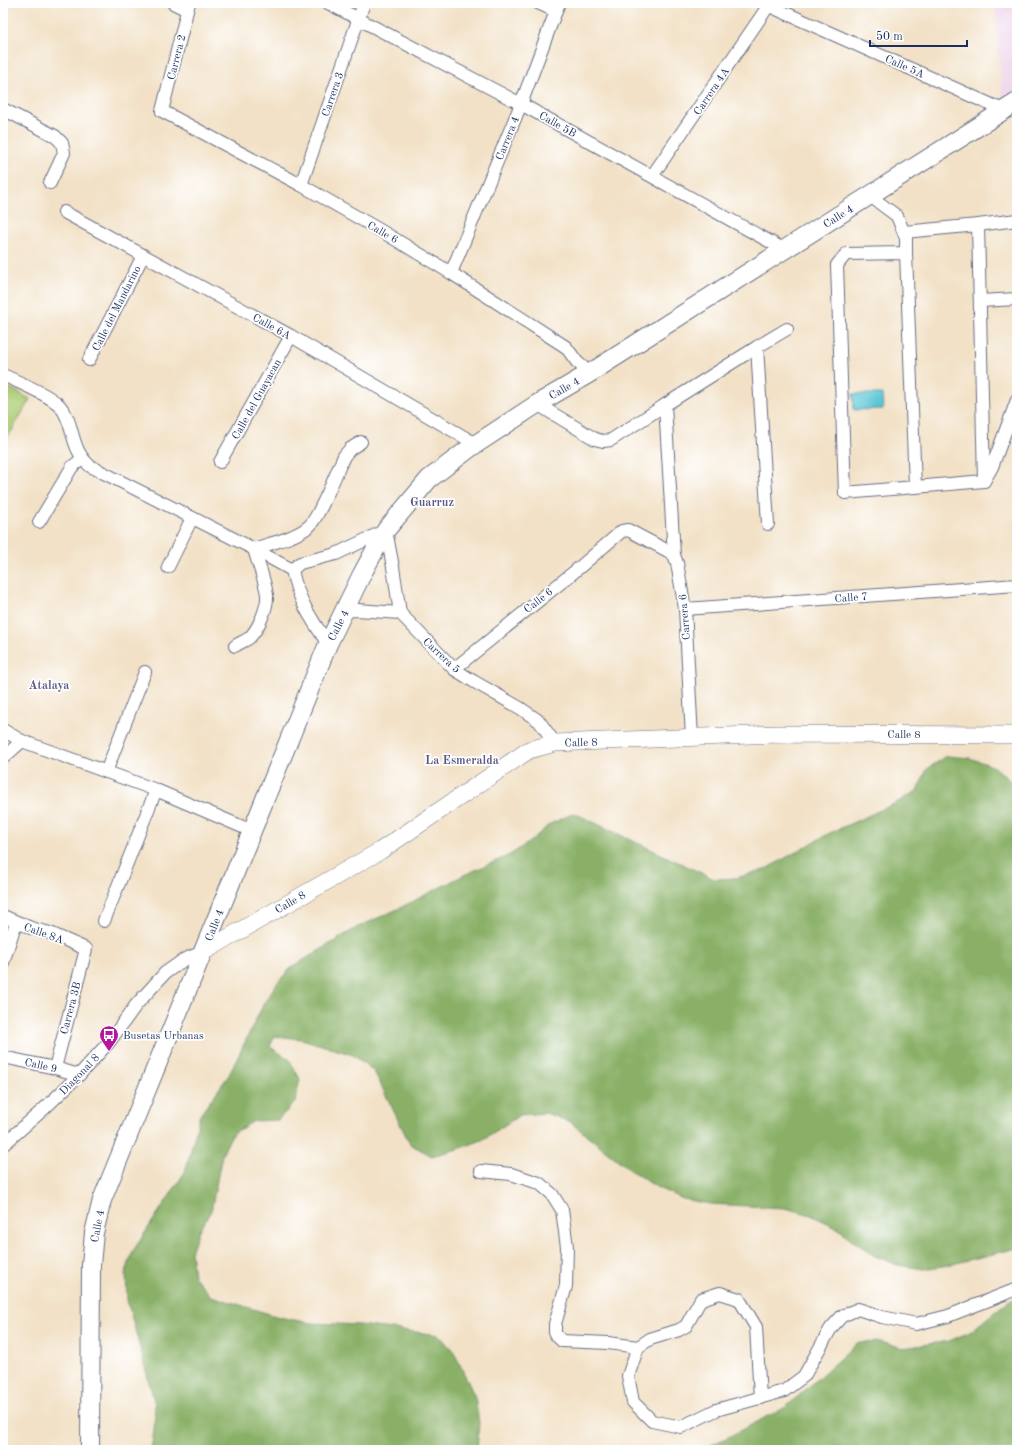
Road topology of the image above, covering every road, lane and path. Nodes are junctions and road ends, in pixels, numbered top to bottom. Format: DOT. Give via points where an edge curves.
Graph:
graph roads {
  1 [pos="173,3"];
  2 [pos="328,3"];
  3 [pos="364,3"];
  4 [pos="538,3"];
  5 [pos="766,4"];
  6 [pos="188,7"];
  7 [pos="558,7"];
  8 [pos="358,19"];
  9 [pos="521,104"];
  10 [pos="1010,106"];
  11 [pos="3,109"];
  12 [pos="162,111"];
  13 [pos="652,176"];
  14 [pos="50,183"];
  15 [pos="301,185"];
  16 [pos="870,196"];
  17 [pos="64,212"];
  18 [pos="1017,220"];
  19 [pos="978,225"];
  20 [pos="904,232"];
  21 [pos="785,250"];
  22 [pos="906,253"];
  23 [pos="143,256"];
  24 [pos="451,273"];
  25 [pos="1017,299"];
  26 [pos="980,301"];
  27 [pos="787,329"];
  28 [pos="291,336"];
  29 [pos="757,347"];
  30 [pos="89,360"];
  31 [pos="590,373"];
  32 [pos="3,375"];
  33 [pos="1017,400"];
  34 [pos="537,404"];
  35 [pos="665,405"];
  36 [pos="360,442"];
  37 [pos="476,444"];
  38 [pos="82,459"];
  39 [pos="220,462"];
  40 [pos="984,481"];
  41 [pos="915,487"];
  42 [pos="192,518"];
  43 [pos="39,522"];
  44 [pos="768,524"];
  45 [pos="386,530"];
  46 [pos="254,549"];
  47 [pos="674,555"];
  48 [pos="168,568"];
  49 [pos="292,570"];
  50 [pos="1017,585"];
  51 [pos="685,609"];
  52 [pos="345,611"];
  53 [pos="400,613"];
  54 [pos="328,644"];
  55 [pos="235,646"];
  56 [pos="454,669"];
  57 [pos="145,672"];
  58 [pos="3,730"];
  59 [pos="1017,735"];
  60 [pos="692,738"];
  61 [pos="22,741"];
  62 [pos="555,743"];
  63 [pos="3,758"];
  64 [pos="106,772"];
  65 [pos="156,790"];
  66 [pos="252,831"];
  67 [pos="3,916"];
  68 [pos="104,920"];
  69 [pos="16,922"];
  70 [pos="86,949"];
  71 [pos="203,952"];
  72 [pos="3,963"];
  73 [pos="3,1057"];
  74 [pos="55,1068"];
  75 [pos="79,1076"];
  76 [pos="3,1145"];
  77 [pos="481,1171"];
  78 [pos="1017,1289"];
  79 [pos="638,1347"];
  80 [pos="760,1398"];
  81 [pos="90,1450"];
  1 -- 6 [label="street"];
  2 -- 8 [label="street, Calle 5B"];
  3 -- 8 [label="street, Carrera 3"];
  4 -- 7 [label="street"];
  5 -- 10 [label="street, Calle 5A"];
  5 -- 13 [label="street, Carrera 4A"];
  6 -- 12 [label="street, Carrera 2"];
  7 -- 9 [label="street, Carrera 4"];
  8 -- 9 [label="street, Calle 5B"];
  8 -- 15 [label="street, Carrera 3"];
  9 -- 13 [label="street, Calle 5B"];
  9 -- 24 [label="street, Carrera 4"];
  10 -- 16 [label="main road, Calle 4"];
  11 -- 14 [label="street" via="55,136 62,143 64,153"];
  12 -- 15 [label="street, Calle 6"];
  13 -- 21 [label="street, Calle 5B"];
  15 -- 24 [label="street, Calle 6"];
  16 -- 20 [label="street" via="897,216"];
  16 -- 21 [label="main road, Calle 4"];
  17 -- 23 [label="street, Calle 6A"];
  18 -- 19 [label="street"];
  19 -- 20 [label="street"];
  19 -- 26 [label="street"];
  20 -- 22 [label="street"];
  21 -- 31 [label="main road, Calle 4"];
  22 -- 41 [label="street"];
  22 -- 41 [label="street" via="846,254 837,265 845,493"];
  23 -- 28 [label="street, Calle 6A"];
  23 -- 30 [label="street, Calle del Mandarino"];
  24 -- 31 [label="street, Calle 6" via="566,347 577,362"];
  25 -- 26 [label="street"];
  26 -- 40 [label="street"];
  27 -- 29 [label="street"];
  28 -- 37 [label="street, Calle 6A"];
  28 -- 39 [label="street, Calle del Guayacan"];
  29 -- 35 [label="street"];
  29 -- 44 [label="street"];
  31 -- 34 [label="main road, Calle 4"];
  32 -- 38 [label="street" via="54,400 61,407 66,414"];
  33 -- 40 [label="street" via="992,467"];
  34 -- 35 [label="street" via="595,439 603,441 611,440"];
  34 -- 37 [label="main road, Calle 4"];
  35 -- 47 [label="street, Carrera 6"];
  36 -- 46 [label="street" via="344,456 310,526 301,532"];
  37 -- 45 [label="main road, Calle 4" via="429,478"];
  38 -- 42 [label="street" via="90,466"];
  38 -- 43 [label="street" via="72,467"];
  40 -- 41 [label="street"];
  42 -- 46 [label="street"];
  42 -- 48 [label="street"];
  45 -- 49 [label="street" via="336,554 300,563"];
  45 -- 52 [label="main road, Calle 4"];
  45 -- 53 [label="street"];
  46 -- 49 [label="street"];
  46 -- 55 [label="street" via="267,596 265,611 249,638"];
  47 -- 51 [label="street, Carrera 6"];
  47 -- 56 [label="street, Calle 6" via="634,532 622,530"];
  49 -- 54 [label="street" via="306,611"];
  50 -- 51 [label="street, Calle 7"];
  51 -- 60 [label="street, Carrera 6"];
  52 -- 53 [label="street"];
  52 -- 54 [label="main road, Calle 4"];
  53 -- 56 [label="street, Carrera 5"];
  54 -- 66 [label="main road, Calle 4"];
  56 -- 62 [label="street, Carrera 5" via="539,721"];
  57 -- 64 [label="street"];
  58 -- 61 [label="street"];
  59 -- 60 [label="main road, Calle 8" via="776,734"];
  60 -- 62 [label="main road, Calle 8"];
  61 -- 63 [label="street"];
  61 -- 64 [label="street"];
  62 -- 71 [label="main road, Calle 8" via="529,750 380,851"];
  64 -- 65 [label="street"];
  65 -- 66 [label="street"];
  65 -- 68 [label="street"];
  66 -- 71 [label="main road, Calle 4"];
  67 -- 69 [label="street, Calle 8A"];
  69 -- 70 [label="street, Calle 8A"];
  69 -- 72 [label="street"];
  70 -- 74 [label="street, Carrera 3B"];
  71 -- 75 [label="street, Diagonal 8" via="185,958 165,973"];
  71 -- 81 [label="main road, Calle 4" via="102,1200 94,1232 91,1265"];
  73 -- 74 [label="street, Calle 9"];
  74 -- 75 [label="street, Calle 9"];
  75 -- 76 [label="street, Diagonal 8"];
  77 -- 79 [label="street" via="511,1174 539,1183 552,1194 562,1210 567,1247 566,1286 555,1324 555,1334 562,1341"];
  78 -- 80 [label="street" via="948,1316 916,1324 858,1310 842,1316 832,1328 804,1376 784,1391"];
  79 -- 80 [label="street" via="628,1376 633,1402 652,1420 681,1427 716,1410"];
  79 -- 80 [label="street" via="650,1339 686,1326 701,1299 720,1294 739,1298 756,1326"];
}
